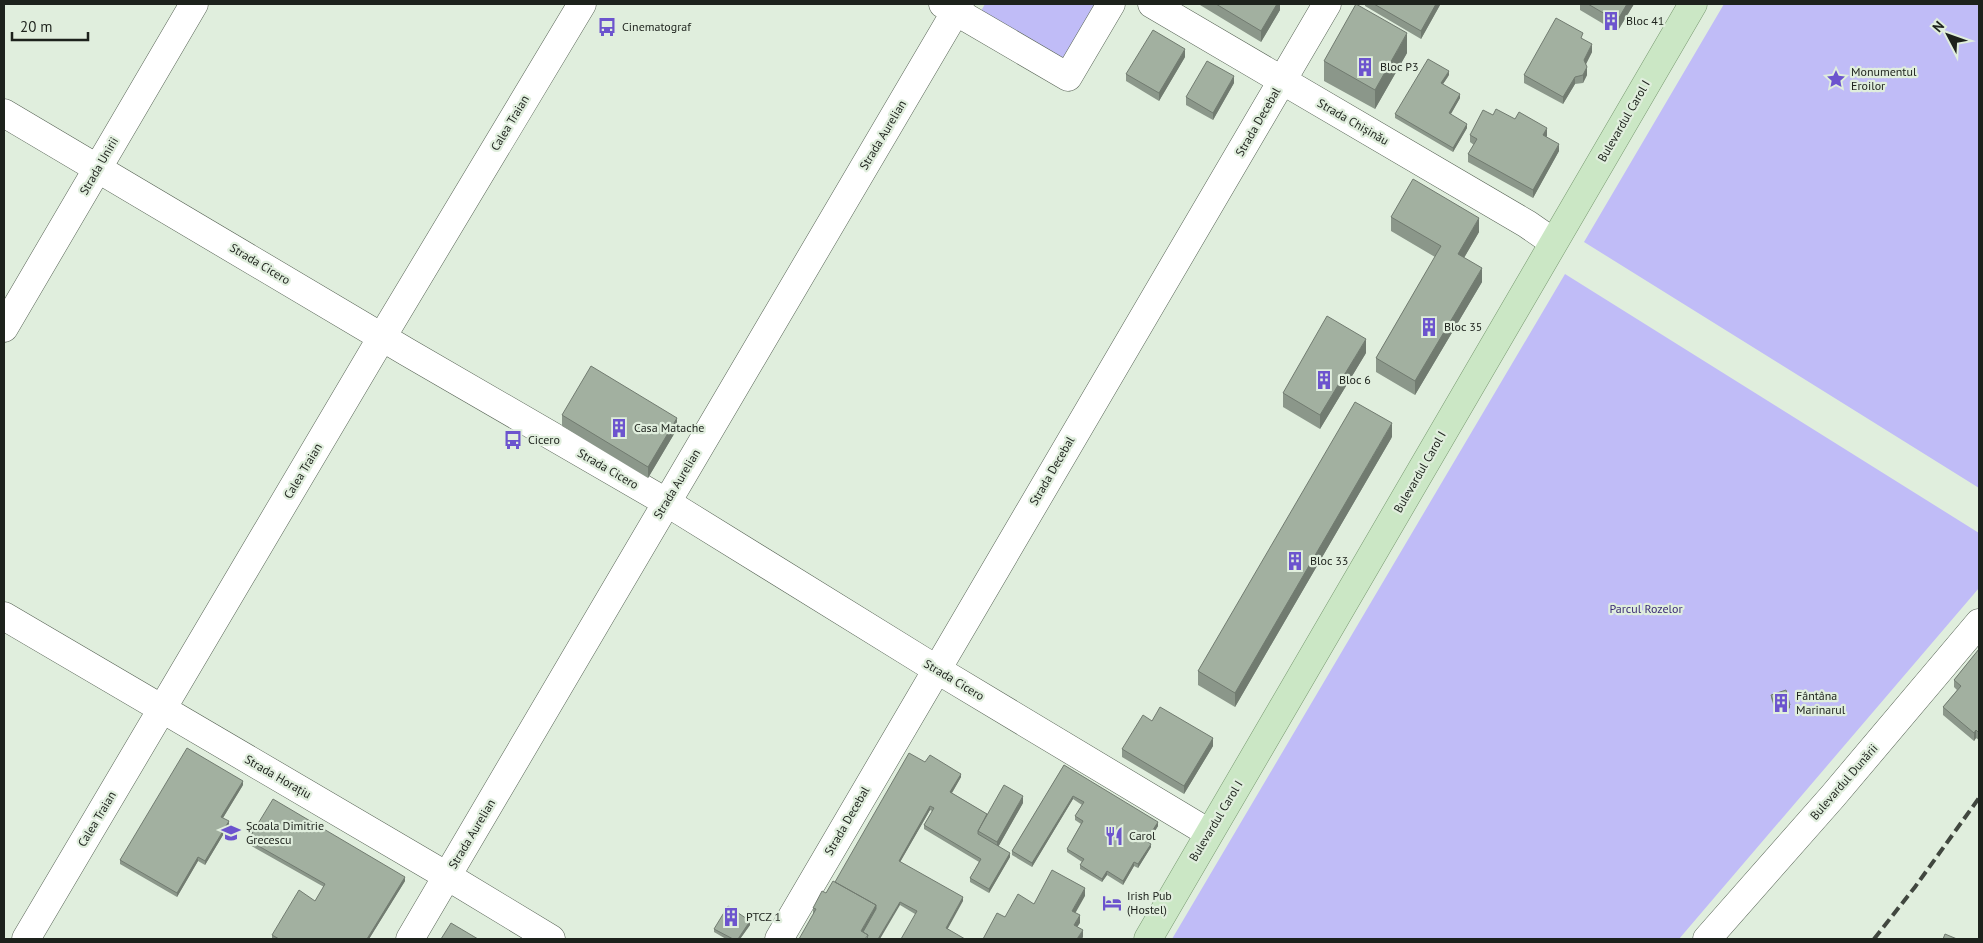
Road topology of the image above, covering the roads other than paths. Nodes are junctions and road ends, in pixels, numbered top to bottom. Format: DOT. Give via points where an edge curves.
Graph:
graph roads {
  1 [pos="194,4"];
  2 [pos="582,4"];
  3 [pos="1110,4"];
  4 [pos="1152,4"];
  5 [pos="1327,4"];
  6 [pos="1693,4"];
  7 [pos="953,6"];
  8 [pos="1282,81"];
  9 [pos="4,113"];
  10 [pos="98,167"];
  11 [pos="1553,242"];
  12 [pos="4,328"];
  13 [pos="382,337"];
  14 [pos="666,502"];
  15 [pos="4,616"];
  16 [pos="1979,623"];
  17 [pos="936,669"];
  18 [pos="162,709"];
  19 [pos="1209,833"];
  20 [pos="447,876"];
  21 [pos="26,939"];
  22 [pos="410,939"];
  23 [pos="551,939"];
  24 [pos="779,939"];
  25 [pos="1148,939"];
  26 [pos="1707,939"];
  1 -- 10 [label="street, Strada Unirii"];
  2 -- 13 [label="street, Calea Traian"];
  3 -- 7 [label="street" via="1068,77"];
  4 -- 8 [label="street, Strada Chișinău"];
  5 -- 8 [label="street, Strada Decebal"];
  6 -- 11 [label="main road, Bulevardul Carol I"];
  7 -- 14 [label="street, Strada Aurelian"];
  8 -- 11 [label="street, Strada Chișinău"];
  8 -- 17 [label="street, Strada Decebal"];
  9 -- 10 [label="street, Strada Cicero"];
  10 -- 12 [label="street, Strada Unirii"];
  10 -- 13 [label="street, Strada Cicero"];
  11 -- 19 [label="main road, Bulevardul Carol I"];
  13 -- 14 [label="street, Strada Cicero"];
  13 -- 18 [label="street, Calea Traian"];
  14 -- 17 [label="street, Strada Cicero"];
  14 -- 20 [label="street, Strada Aurelian"];
  15 -- 18 [label="street, Strada Horațiu"];
  16 -- 26 [label="street, Bulevardul Dunării"];
  17 -- 19 [label="street, Strada Cicero"];
  17 -- 24 [label="street, Strada Decebal"];
  18 -- 20 [label="street, Strada Horațiu"];
  18 -- 21 [label="street, Calea Traian"];
  19 -- 25 [label="main road, Bulevardul Carol I"];
  20 -- 22 [label="street, Strada Aurelian"];
  20 -- 23 [label="street, Strada Horațiu"];
}
